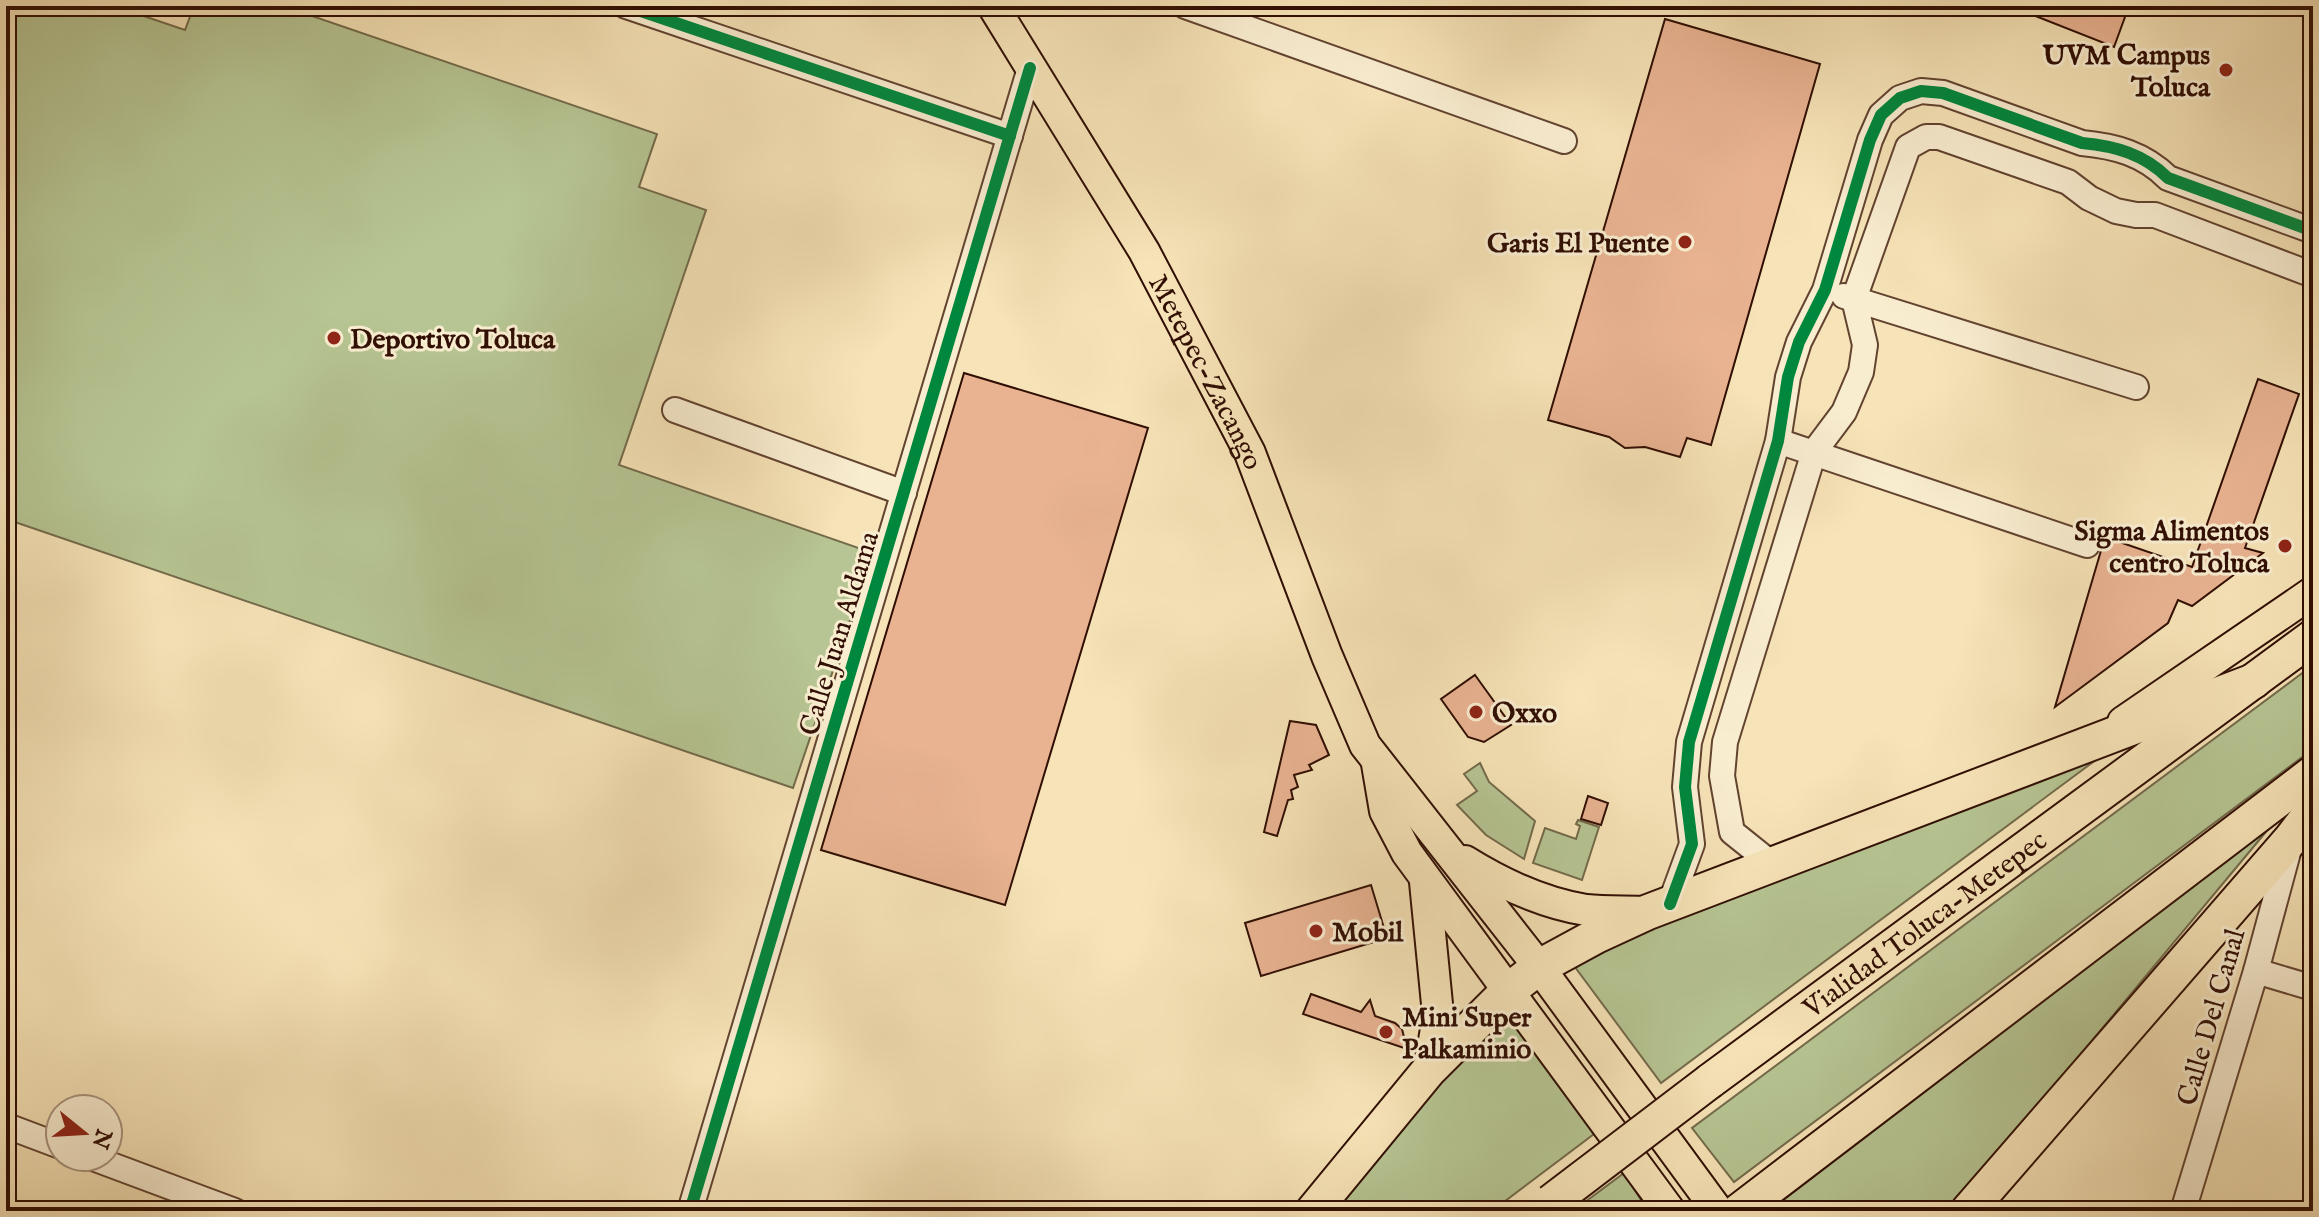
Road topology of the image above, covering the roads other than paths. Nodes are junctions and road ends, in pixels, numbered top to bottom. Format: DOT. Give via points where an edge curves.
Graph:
graph roads {
  1 [pos="626,6"];
  2 [pos="993,6"];
  3 [pos="1186,6"];
  4 [pos="1030,68"];
  5 [pos="1010,136"];
  6 [pos="1564,141"];
  7 [pos="2082,143"];
  8 [pos="2168,178"];
  9 [pos="2068,182"];
  10 [pos="2155,215"];
  11 [pos="2313,231"];
  12 [pos="2313,275"];
  13 [pos="1825,290"];
  14 [pos="1854,299"];
  15 [pos="2136,387"];
  16 [pos="675,410"];
  17 [pos="1778,441"];
  18 [pos="1814,452"];
  19 [pos="904,493"];
  20 [pos="2087,545"];
  21 [pos="2313,592"];
  22 [pos="2313,637"];
  23 [pos="2254,681"];
  24 [pos="2097,740"];
  25 [pos="1376,762"];
  26 [pos="2313,773"];
  27 [pos="1722,776"];
  28 [pos="1685,787"];
  29 [pos="2307,818"];
  30 [pos="1732,832"];
  31 [pos="1692,844"];
  32 [pos="1449,851"];
  33 [pos="1772,864"];
  34 [pos="1425,880"];
  35 [pos="1659,908"];
  36 [pos="1539,967"];
  37 [pos="2256,971"];
  38 [pos="2313,988"];
  39 [pos="1507,992"];
  40 [pos="1429,1070"];
  41 [pos="7,1126"];
  42 [pos="44,1140"];
  43 [pos="124,1170"];
  44 [pos="1544,1206"];
  45 [pos="235,1211"];
  46 [pos="690,1211"];
  47 [pos="1313,1211"];
  48 [pos="1670,1211"];
  49 [pos="1718,1211"];
  50 [pos="1739,1211"];
  51 [pos="1968,1211"];
  52 [pos="2183,1211"];
  1 -- 5 [label="street"];
  2 -- 4 [label="main road, Metepec-Zacango"];
  3 -- 6 [label="street"];
  4 -- 5 [label="street, Calle Juan Aldama"];
  4 -- 25 [label="main road, Metepec-Zacango" via="1144,251 1250,453 1327,656"];
  5 -- 19 [label="street, Calle Juan Aldama"];
  7 -- 8 [label="street" via="2145,158"];
  7 -- 9 [label="street"];
  7 -- 13 [label="street" via="1943,93 1921,91 1900,98 1881,115 1870,140"];
  8 -- 10 [label="street"];
  8 -- 11 [label="street"];
  9 -- 10 [label="street" via="2116,211"];
  9 -- 14 [label="street" via="1939,137 1916,141 1904,155"];
  10 -- 12 [label="street"];
  13 -- 14 [label="street"];
  13 -- 17 [label="street" via="1788,377"];
  14 -- 15 [label="street"];
  14 -- 18 [label="street" via="1865,345 1861,372 1844,412"];
  16 -- 19 [label="street"];
  17 -- 18 [label="street"];
  17 -- 28 [label="street" via="1689,742"];
  18 -- 20 [label="street"];
  18 -- 27 [label="street" via="1725,742"];
  19 -- 46 [label="street, Calle Juan Aldama"];
  21 -- 24 [label="main road"];
  22 -- 23 [label="highway, Vialidad Toluca-Metepec"];
  23 -- 24 [label="highway"];
  23 -- 44 [label="highway, Vialidad Toluca-Metepec, bridge"];
  24 -- 33 [label="highway"];
  25 -- 32 [label="main road, Metepec-Zacango"];
  25 -- 34 [label="main road, Metepec-Zacango" via="1385,811"];
  26 -- 50 [label="highway"];
  27 -- 28 [label="street"];
  27 -- 30 [label="street"];
  28 -- 31 [label="street"];
  29 -- 37 [label="street, Calle Del Canal"];
  29 -- 51 [label="highway"];
  30 -- 31 [label="street"];
  30 -- 33 [label="street"];
  31 -- 35 [label="street"];
  32 -- 35 [label="main road" via="1493,878 1562,905 1602,911"];
  32 -- 36 [label="main road, Metepec-Zacango"];
  33 -- 35 [label="highway"];
  34 -- 39 [label="main road, Metepec-Zacango"];
  34 -- 40 [label="main road" via="1437,986"];
  35 -- 36 [label="highway"];
  36 -- 39 [label="highway"];
  36 -- 49 [label="main road, Metepec-Zacango"];
  37 -- 38 [label="street"];
  37 -- 52 [label="street, Calle Del Canal"];
  39 -- 40 [label="highway"];
  39 -- 48 [label="main road, Metepec-Zacango"];
  40 -- 47 [label="highway"];
  41 -- 42 [label="street"];
  43 -- 45 [label="street"];
}
